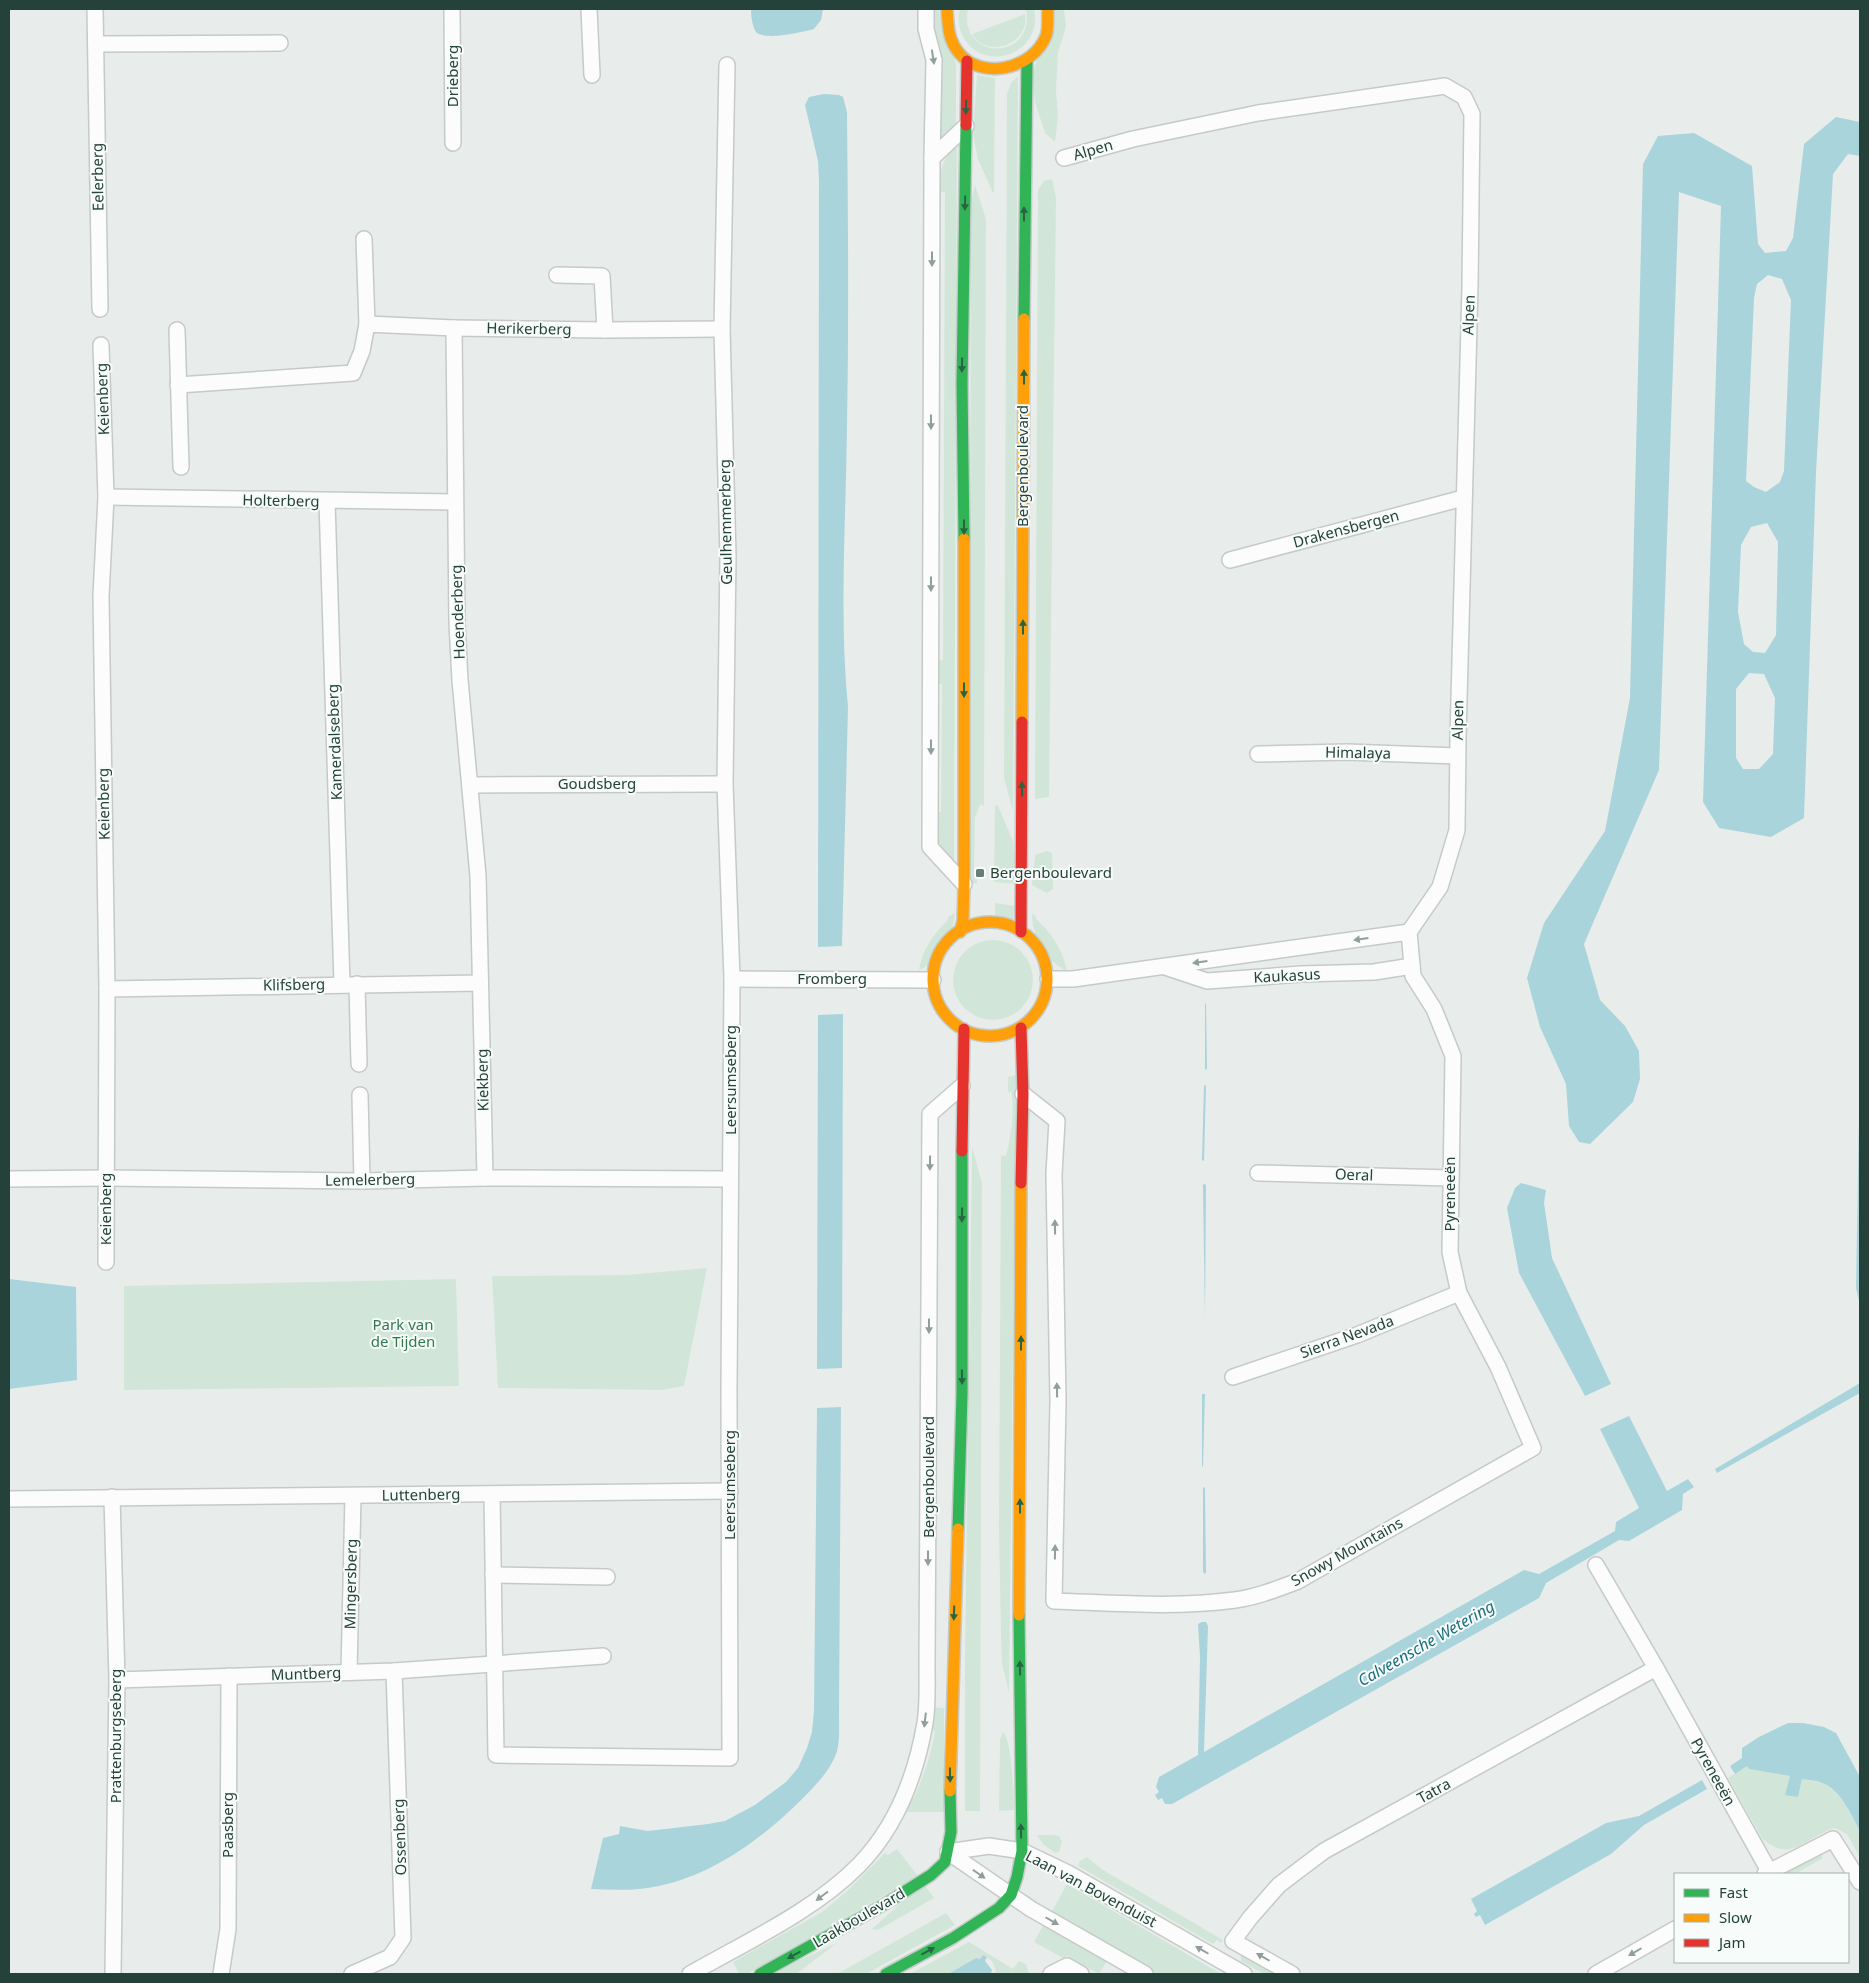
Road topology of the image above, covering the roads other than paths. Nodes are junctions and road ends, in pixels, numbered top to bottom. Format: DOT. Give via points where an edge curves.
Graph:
graph roads {
  1 [pos="95,9"];
  2 [pos="452,9"];
  3 [pos="589,9"];
  4 [pos="926,9"];
  5 [pos="947,9"];
  6 [pos="1048,9"];
  7 [pos="280,43"];
  8 [pos="96,44"];
  9 [pos="968,61"];
  10 [pos="1028,61"];
  11 [pos="727,65"];
  12 [pos="592,75"];
  13 [pos="966,126"];
  14 [pos="453,143"];
  15 [pos="932,158"];
  16 [pos="1064,158"];
  17 [pos="364,239"];
  18 [pos="557,275"];
  19 [pos="100,309"];
  20 [pos="367,324"];
  21 [pos="454,328"];
  22 [pos="722,329"];
  23 [pos="177,330"];
  24 [pos="605,330"];
  25 [pos="101,345"];
  26 [pos="178,385"];
  27 [pos="181,466"];
  28 [pos="106,497"];
  29 [pos="1463,498"];
  30 [pos="327,501"];
  31 [pos="456,502"];
  32 [pos="1230,560"];
  33 [pos="1258,754"];
  34 [pos="1457,756"];
  35 [pos="725,784"];
  36 [pos="470,785"];
  37 [pos="964,884"];
  38 [pos="960,932"];
  39 [pos="1021,932"];
  40 [pos="1409,932"];
  41 [pos="1412,966"];
  42 [pos="1163,967"];
  43 [pos="732,979"];
  44 [pos="1048,979"];
  45 [pos="933,980"];
  46 [pos="480,983"];
  47 [pos="349,984"];
  48 [pos="107,989"];
  49 [pos="1021,1028"];
  50 [pos="964,1029"];
  51 [pos="359,1064"];
  52 [pos="962,1086"];
  53 [pos="1023,1094"];
  54 [pos="360,1095"];
  55 [pos="1258,1173"];
  56 [pos="105,1178"];
  57 [pos="485,1178"];
  58 [pos="1450,1178"];
  59 [pos="9,1179"];
  60 [pos="730,1179"];
  61 [pos="362,1181"];
  62 [pos="106,1262"];
  63 [pos="1458,1293"];
  64 [pos="1233,1377"];
  65 [pos="1532,1448"];
  66 [pos="730,1491"];
  67 [pos="492,1494"];
  68 [pos="353,1496"];
  69 [pos="112,1497"];
  70 [pos="9,1499"];
  71 [pos="1596,1566"];
  72 [pos="493,1575"];
  73 [pos="607,1577"];
  74 [pos="603,1656"];
  75 [pos="495,1665"];
  76 [pos="1656,1668"];
  77 [pos="394,1671"];
  78 [pos="349,1672"];
  79 [pos="229,1676"];
  80 [pos="117,1680"];
  81 [pos="1022,1851"];
  82 [pos="948,1852"];
  83 [pos="1767,1873"];
  84 [pos="1860,1882"];
  85 [pos="1011,1895"];
  86 [pos="1674,1930"];
  87 [pos="113,1974"];
  88 [pos="221,1974"];
  89 [pos="352,1974"];
  90 [pos="690,1974"];
  91 [pos="760,1974"];
  92 [pos="886,1974"];
  93 [pos="1051,1974"];
  94 [pos="1080,1974"];
  95 [pos="1145,1974"];
  96 [pos="1244,1974"];
  97 [pos="1292,1974"];
  98 [pos="1596,1974"];
  1 -- 8 [label="street, Eelerberg"];
  2 -- 14 [label="street, Drieberg"];
  3 -- 12 [label="street"];
  4 -- 15 [label="street, one-way" via="926,29 934,60"];
  5 -- 9 [label="main road" via="946,29 950,41"];
  6 -- 10 [label="main road" via="1047,31 1042,44"];
  7 -- 8 [label="street"];
  8 -- 19 [label="street, Eelerberg"];
  9 -- 10 [label="main road" via="980,68 1001,70"];
  9 -- 13 [label="main road, one-way"];
  39 -- 10 [label="main road, Bergenboulevard, one-way"];
  11 -- 22 [label="street, Geulhemmerberg"];
  13 -- 15 [label="street"];
  13 -- 37 [label="main road, one-way" via="962,384"];
  15 -- 37 [label="street, one-way" via="930,846"];
  16 -- 29 [label="street, Alpen" via="1133,138 1258,113 1445,86 1464,97 1472,114"];
  17 -- 20 [label="street"];
  18 -- 24 [label="street" via="602,276"];
  20 -- 21 [label="street"];
  20 -- 26 [label="street" via="362,351 353,373"];
  21 -- 24 [label="street, Herikerberg"];
  21 -- 31 [label="street, Hoenderberg"];
  22 -- 24 [label="street, Herikerberg"];
  22 -- 35 [label="street, Geulhemmerberg" via="728,556"];
  23 -- 26 [label="street"];
  25 -- 28 [label="street, Keienberg"];
  26 -- 27 [label="street"];
  28 -- 30 [label="street, Holterberg"];
  28 -- 48 [label="street, Keienberg" via="101,596"];
  29 -- 32 [label="street, Drakensbergen"];
  29 -- 34 [label="street, Alpen"];
  30 -- 31 [label="street, Holterberg"];
  30 -- 47 [label="street, Kamerdalseberg"];
  31 -- 36 [label="street, Hoenderberg" via="457,623"];
  33 -- 34 [label="street, Himalaya" via="1348,752"];
  34 -- 40 [label="street, Alpen" via="1457,830 1440,887"];
  35 -- 36 [label="street, Goudsberg"];
  35 -- 43 [label="street, Geulhemmerberg"];
  36 -- 46 [label="street, Hoenderberg" via="478,876"];
  37 -- 38 [label="main road"];
  38 -- 39 [label="main road" via="985,923 1010,926"];
  38 -- 45 [label="main road" via="945,944 936,961"];
  39 -- 44 [label="main road" via="1036,945"];
  40 -- 41 [label="street, Pyreneeën"];
  40 -- 42 [label="street, Kaukasus, one-way"];
  41 -- 42 [label="street, Kaukasus" via="1374,972 1207,981"];
  41 -- 58 [label="street, Pyreneeën" via="1413,976 1434,1009 1453,1056"];
  42 -- 44 [label="street, Kaukasus" via="1073,979"];
  43 -- 45 [label="street, Fromberg"];
  43 -- 60 [label="street, Leersumseberg"];
  44 -- 49 [label="main road" via="1044,999 1035,1015"];
  45 -- 50 [label="main road" via="940,1006"];
  46 -- 47 [label="street, Klifsberg"];
  46 -- 57 [label="street, Kiekberg"];
  47 -- 48 [label="street, Klifsberg"];
  47 -- 51 [label="street, Kamerdalseberg"];
  48 -- 56 [label="street, Keienberg"];
  49 -- 50 [label="main road" via="994,1036 981,1036"];
  49 -- 53 [label="main road"];
  50 -- 52 [label="main road, Bergenboulevard"];
  52 -- 82 [label="main road, Bergenboulevard, one-way" via="962,1394"];
  52 -- 90 [label="street, Bergenboulevard, one-way" via="930,1114 926,1721 918,1758 904,1798 883,1834 859,1865 816,1901"];
  65 -- 53 [label="street, Snowy Mountains, one-way" via="1298,1581 1266,1593 1236,1600 1192,1604 1054,1601 1058,1401 1054,1174 1057,1121"];
  81 -- 53 [label="main road, one-way" via="1019,1596"];
  54 -- 61 [label="street"];
  55 -- 58 [label="street, Oeral"];
  56 -- 59 [label="street, Lemelerberg"];
  56 -- 61 [label="street, Lemelerberg"];
  56 -- 62 [label="street, Keienberg"];
  57 -- 60 [label="street, Lemelerberg"];
  57 -- 61 [label="street, Lemelerberg"];
  58 -- 63 [label="street, Pyreneeën" via="1450,1252"];
  60 -- 66 [label="street, Leersumseberg"];
  63 -- 64 [label="street, Sierra Nevada" via="1357,1335"];
  63 -- 65 [label="street, Pyreneeën" via="1498,1367"];
  66 -- 67 [label="street, Luttenberg"];
  66 -- 75 [label="street, Leersumseberg" via="730,1758 496,1755"];
  67 -- 68 [label="street, Luttenberg"];
  67 -- 72 [label="street"];
  68 -- 69 [label="street, Luttenberg"];
  68 -- 78 [label="street, Mingersberg"];
  69 -- 70 [label="street, Luttenberg"];
  69 -- 80 [label="street, Prattenburgseberg"];
  71 -- 76 [label="street, Pyreneeën"];
  72 -- 73 [label="street"];
  72 -- 75 [label="street"];
  74 -- 75 [label="street, Muntberg"];
  75 -- 77 [label="street, Muntberg"];
  76 -- 83 [label="street, Pyreneeën"];
  97 -- 76 [label="street, Tatra, one-way" via="1233,1941 1280,1885 1324,1851"];
  77 -- 78 [label="street, Muntberg"];
  77 -- 89 [label="street, Ossenberg" via="404,1938 390,1956"];
  78 -- 79 [label="street, Muntberg"];
  79 -- 80 [label="street, Muntberg"];
  79 -- 88 [label="street, Paasberg" via="228,1929"];
  80 -- 87 [label="street, Prattenburgseberg"];
  81 -- 82 [label="street, Laan van Bovenduist" via="989,1846"];
  81 -- 85 [label="main road"];
  96 -- 81 [label="street, Laan van Bovenduist, one-way" via="1068,1873"];
  82 -- 85 [label="street, one-way"];
  82 -- 91 [label="main road, Laakboulevard, one-way" via="945,1862 932,1875"];
  83 -- 84 [label="street, Pyreneeën" via="1833,1839"];
  92 -- 85 [label="main road, one-way" via="976,1923"];
  85 -- 95 [label="street, one-way"];
  86 -- 98 [label="street, one-way"];
  93 -- 94 [label="street" via="1067,1966"];
}
